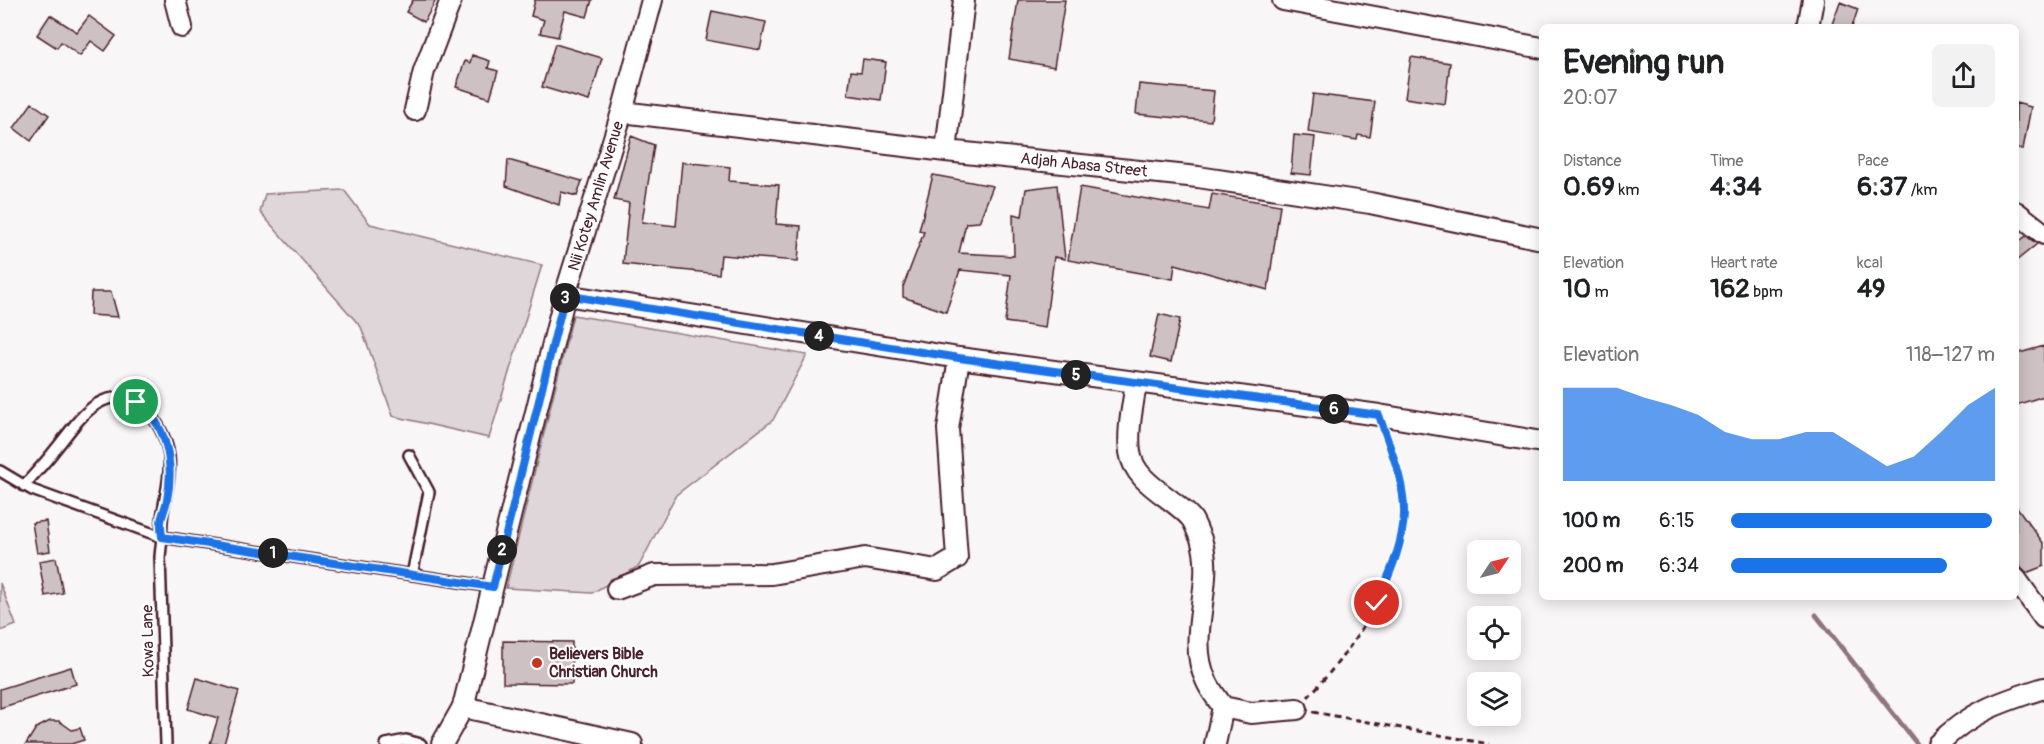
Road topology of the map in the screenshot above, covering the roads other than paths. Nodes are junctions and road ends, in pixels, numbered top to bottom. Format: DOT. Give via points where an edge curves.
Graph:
graph roads {
  1 [pos="175,0"];
  2 [pos="451,0"];
  3 [pos="652,0"];
  4 [pos="964,0"];
  5 [pos="1283,0"];
  6 [pos="1813,0"];
  7 [pos="1809,24"];
  8 [pos="182,27"];
  9 [pos="1539,47"];
  10 [pos="415,110"];
  11 [pos="622,112"];
  12 [pos="946,151"];
  13 [pos="2019,214"];
  14 [pos="2044,234"];
  15 [pos="1539,238"];
  16 [pos="565,295"];
  17 [pos="959,358"];
  18 [pos="1136,383"];
  19 [pos="1539,442"];
  20 [pos="409,455"];
  21 [pos="0,471"];
  22 [pos="24,486"];
  23 [pos="162,537"];
  24 [pos="412,575"];
  25 [pos="2019,583"];
  26 [pos="493,587"];
  27 [pos="617,589"];
  28 [pos="2044,618"];
  29 [pos="2044,688"];
  30 [pos="463,707"];
  31 [pos="1223,707"];
  32 [pos="1297,709"];
  33 [pos="1940,742"];
  34 [pos="166,744"];
  35 [pos="386,744"];
  36 [pos="421,744"];
  37 [pos="442,744"];
  38 [pos="632,744"];
  39 [pos="1215,744"];
  1 -- 8 [label="street"];
  2 -- 10 [label="street" via="424,71"];
  3 -- 11 [label="street, Nii Kotey Amlin Avenue"];
  4 -- 12 [label="street"];
  5 -- 9 [label="street"];
  6 -- 7 [label="street"];
  11 -- 12 [label="street, Adjah Abasa Street"];
  11 -- 16 [label="street, Nii Kotey Amlin Avenue"];
  12 -- 15 [label="street, Adjah Abasa Street" via="1198,177 1370,203"];
  13 -- 14 [label="street"];
  16 -- 17 [label="street"];
  16 -- 26 [label="street, Nii Kotey Amlin Avenue"];
  17 -- 18 [label="street"];
  17 -- 27 [label="street" via="948,429 957,558 954,562 937,570 865,558 772,574 654,575"];
  18 -- 19 [label="street" via="1379,415"];
  18 -- 31 [label="street" via="1130,430 1132,463 1192,519 1201,541 1206,573 1198,633 1201,663 1205,679"];
  20 -- 24 [label="lane" via="429,492"];
  21 -- 22 [label="lane"];
  22 -- 23 [label="lane"];
  22 -- 23 [label="lane, Kowa Lane" via="89,407 111,399 136,402 155,421 169,453 170,475 160,516"];
  23 -- 24 [label="lane"];
  23 -- 34 [label="lane, Kowa Lane"];
  24 -- 26 [label="lane"];
  25 -- 28 [label="street"];
  26 -- 30 [label="street, Nii Kotey Amlin Avenue"];
  29 -- 33 [label="street" via="1976,712"];
  30 -- 37 [label="street, Nii Kotey Amlin Avenue"];
  30 -- 38 [label="street"];
  31 -- 32 [label="street" via="1251,713"];
  31 -- 39 [label="street"];
  35 -- 36 [label="lane" via="406,740"];
}
